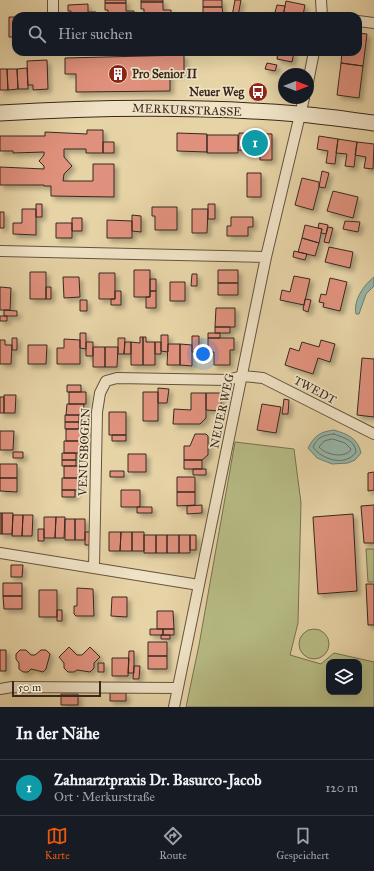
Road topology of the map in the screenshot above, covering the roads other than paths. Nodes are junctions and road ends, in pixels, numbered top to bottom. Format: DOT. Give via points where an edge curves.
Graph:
graph roads {
  1 [pos="52,0"];
  2 [pos="321,0"];
  3 [pos="53,12"];
  4 [pos="322,12"];
  5 [pos="362,22"];
  6 [pos="374,23"];
  7 [pos="313,56"];
  8 [pos="311,68"];
  9 [pos="302,104"];
  10 [pos="0,113"];
  11 [pos="299,114"];
  12 [pos="374,123"];
  13 [pos="0,251"];
  14 [pos="266,257"];
  15 [pos="242,376"];
  16 [pos="374,434"];
  17 [pos="0,553"];
  18 [pos="94,567"];
  19 [pos="199,585"];
  20 [pos="178,688"];
  21 [pos="0,689"];
  22 [pos="174,707"];
  1 -- 3 [label="street"];
  2 -- 4 [label="street"];
  5 -- 6 [label="street"];
  7 -- 8 [label="street"];
  9 -- 11 [label="street, NEUER WEG"];
  10 -- 11 [label="street, MERKURSTRASSE" via="139,108"];
  11 -- 12 [label="street, MERKURSTRASSE"];
  11 -- 14 [label="street, NEUER WEG"];
  13 -- 14 [label="street"];
  14 -- 15 [label="street, NEUER WEG"];
  15 -- 16 [label="street, TWEDT" via="263,378"];
  15 -- 18 [label="street, VENUSBOGEN" via="228,380 117,378 106,381 100,393 97,412"];
  15 -- 19 [label="street, NEUER WEG"];
  17 -- 18 [label="street"];
  18 -- 19 [label="street"];
  19 -- 20 [label="street, NEUER WEG"];
  20 -- 21 [label="street"];
  20 -- 22 [label="street, NEUER WEG"];
}
